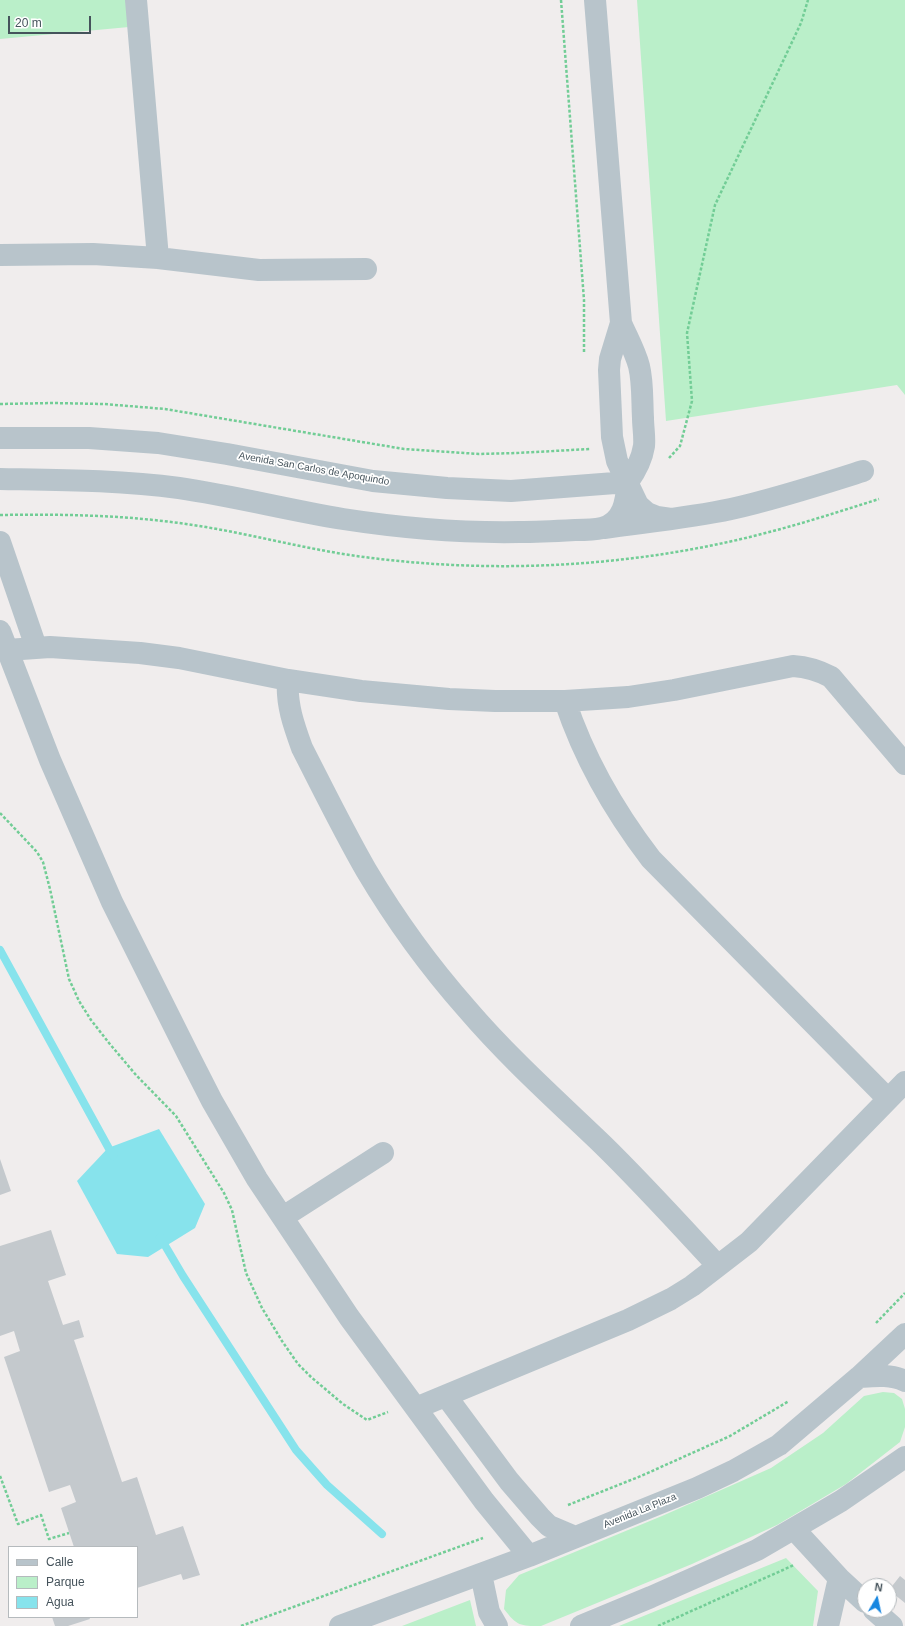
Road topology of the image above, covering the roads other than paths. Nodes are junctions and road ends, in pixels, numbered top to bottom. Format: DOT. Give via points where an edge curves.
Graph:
graph roads {
  1 [pos="136,0"];
  2 [pos="595,0"];
  3 [pos="0,255"];
  4 [pos="158,258"];
  5 [pos="366,269"];
  6 [pos="621,323"];
  7 [pos="0,438"];
  8 [pos="863,471"];
  9 [pos="3,481"];
  10 [pos="628,482"];
  11 [pos="671,519"];
  12 [pos="602,528"];
  13 [pos="0,542"];
  14 [pos="4,640"];
  15 [pos="36,647"];
  16 [pos="288,680"];
  17 [pos="565,702"];
  18 [pos="905,764"];
  19 [pos="905,1082"];
  20 [pos="888,1099"];
  21 [pos="383,1153"];
  22 [pos="283,1218"];
  23 [pos="718,1266"];
  24 [pos="905,1334"];
  25 [pos="859,1377"];
  26 [pos="905,1381"];
  27 [pos="446,1396"];
  28 [pos="416,1408"];
  29 [pos="903,1455"];
  30 [pos="794,1529"];
  31 [pos="574,1537"];
  32 [pos="529,1556"];
  33 [pos="481,1574"];
  34 [pos="839,1578"];
  35 [pos="857,1595"];
  36 [pos="883,1618"];
  37 [pos="340,1626"];
  38 [pos="497,1626"];
  39 [pos="581,1626"];
  40 [pos="828,1626"];
  41 [pos="892,1626"];
  1 -- 4 [label="street"];
  2 -- 6 [label="street"];
  3 -- 4 [label="street" via="93,254"];
  4 -- 5 [label="street" via="259,270"];
  6 -- 10 [label="street" via="609,370 614,447 617,461"];
  6 -- 10 [label="street" via="632,346 642,386 644,446"];
  7 -- 10 [label="street, Avenida San Carlos de Apoquindo" via="89,438 158,443 341,476 447,488 511,491"];
  8 -- 11 [label="street" via="773,499"];
  9 -- 12 [label="street" via="38,478 179,488 362,522 456,532 542,532"];
  10 -- 11 [label="street" via="642,510 657,517"];
  10 -- 12 [label="street" via="622,512 612,523"];
  11 -- 12 [label="street"];
  13 -- 15 [label="street"];
  14 -- 15 [label="street"];
  14 -- 22 [label="street" via="50,760 112,902 212,1101"];
  15 -- 16 [label="street" via="171,657"];
  16 -- 17 [label="street" via="361,691 449,699"];
  16 -- 23 [label="street" via="288,704 302,748 366,870 426,959 482,1026 652,1194"];
  17 -- 18 [label="street" via="674,690 793,666 809,668 820,671 830,678"];
  17 -- 20 [label="street" via="587,756 623,820 651,859"];
  19 -- 20 [label="street"];
  20 -- 23 [label="street" via="749,1242"];
  21 -- 22 [label="street"];
  22 -- 28 [label="street" via="349,1317"];
  23 -- 27 [label="street" via="692,1286 653,1308"];
  24 -- 25 [label="street, Avenida La Plaza"];
  25 -- 26 [label="street" via="887,1376"];
  25 -- 31 [label="street, Avenida La Plaza" via="779,1445 763,1454 697,1488"];
  27 -- 28 [label="street"];
  27 -- 31 [label="street" via="509,1481 540,1517 549,1526"];
  28 -- 32 [label="street"];
  29 -- 30 [label="street" via="841,1501"];
  30 -- 34 [label="street"];
  30 -- 39 [label="street" via="757,1550"];
  31 -- 32 [label="street, Avenida La Plaza"];
  32 -- 33 [label="street, Avenida La Plaza"];
  33 -- 37 [label="street, Avenida La Plaza"];
  33 -- 38 [label="street" via="489,1612"];
  34 -- 35 [label="street"];
  34 -- 40 [label="street"];
  36 -- 41 [label="street"];
}
